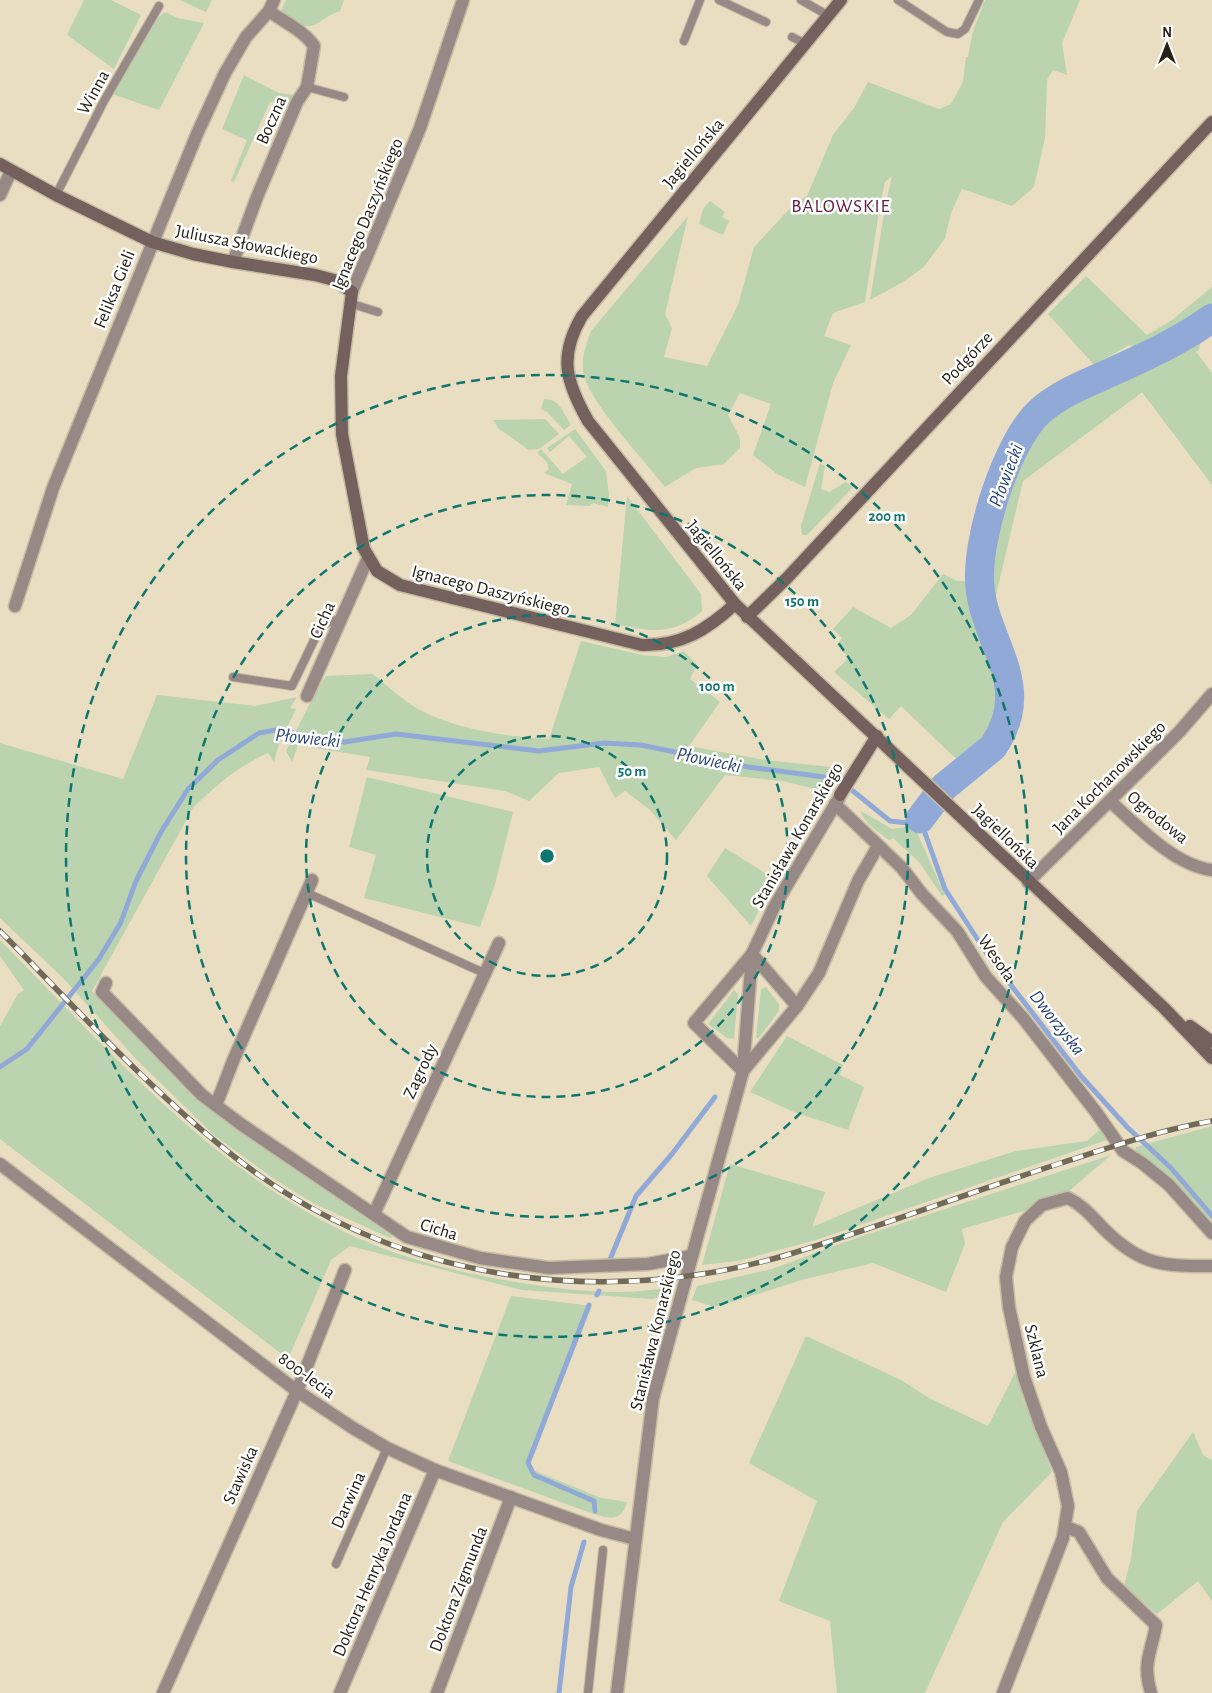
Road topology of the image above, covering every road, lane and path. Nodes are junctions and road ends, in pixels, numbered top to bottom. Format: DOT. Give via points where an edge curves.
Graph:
graph roads {
  1 [pos="462,0"];
  2 [pos="700,0"];
  3 [pos="719,0"];
  4 [pos="801,0"];
  5 [pos="841,0"];
  6 [pos="898,0"];
  7 [pos="978,0"];
  8 [pos="271,5"];
  9 [pos="159,6"];
  10 [pos="828,16"];
  11 [pos="766,22"];
  12 [pos="792,37"];
  13 [pos="684,40"];
  14 [pos="806,44"];
  15 [pos="307,87"];
  16 [pos="344,97"];
  17 [pos="1212,122"];
  18 [pos="0,164"];
  19 [pos="11,171"];
  20 [pos="0,195"];
  21 [pos="56,195"];
  22 [pos="152,242"];
  23 [pos="233,262"];
  24 [pos="351,297"];
  25 [pos="378,312"];
  26 [pos="368,558"];
  27 [pos="734,604"];
  28 [pos="16,606"];
  29 [pos="747,617"];
  30 [pos="342,618"];
  31 [pos="234,677"];
  32 [pos="1212,694"];
  33 [pos="307,696"];
  34 [pos="877,736"];
  35 [pos="838,799"];
  36 [pos="1110,801"];
  37 [pos="878,846"];
  38 [pos="1212,870"];
  39 [pos="312,880"];
  40 [pos="1028,882"];
  41 [pos="307,894"];
  42 [pos="499,943"];
  43 [pos="752,954"];
  44 [pos="484,973"];
  45 [pos="106,983"];
  46 [pos="797,1006"];
  47 [pos="1164,1008"];
  48 [pos="1212,1042"];
  49 [pos="1212,1058"];
  50 [pos="743,1071"];
  51 [pos="216,1105"];
  52 [pos="0,1164"];
  53 [pos="374,1214"];
  54 [pos="1212,1233"];
  55 [pos="691,1256"];
  56 [pos="1212,1266"];
  57 [pos="345,1270"];
  58 [pos="297,1391"];
  59 [pos="387,1448"];
  60 [pos="435,1470"];
  61 [pos="511,1497"];
  62 [pos="1066,1527"];
  63 [pos="635,1539"];
  64 [pos="603,1550"];
  65 [pos="336,1564"];
  66 [pos="163,1693"];
  67 [pos="340,1693"];
  68 [pos="438,1693"];
  69 [pos="588,1693"];
  70 [pos="615,1693"];
  71 [pos="1003,1693"];
  72 [pos="1151,1693"];
  1 -- 24 [label="street, Ignacego Daszyńskiego" via="420,128"];
  2 -- 13 [label="lane"];
  3 -- 11 [label="lane"];
  4 -- 10 [label="lane"];
  5 -- 10 [label="street, Jagiellońska"];
  6 -- 7 [label="lane" via="948,32 958,34 965,29"];
  8 -- 15 [label="street, Boczna" via="292,28 306,34 314,46"];
  8 -- 22 [label="street, Feliksa Gieli" via="249,32 225,74"];
  9 -- 21 [label="lane, Winna" via="104,101"];
  10 -- 14 [label="street, Jagiellońska"];
  12 -- 14 [label="lane"];
  14 -- 27 [label="street, Jagiellońska" via="582,316 572,333 566,356 568,377 588,421"];
  15 -- 16 [label="lane"];
  15 -- 23 [label="street, Boczna" via="257,197"];
  17 -- 29 [label="street, Podgórze" via="788,578"];
  18 -- 19 [label="street, Juliusza Słowackiego"];
  19 -- 20 [label="street"];
  19 -- 21 [label="street, Juliusza Słowackiego"];
  21 -- 22 [label="street, Juliusza Słowackiego"];
  22 -- 23 [label="street, Juliusza Słowackiego"];
  22 -- 28 [label="street, Feliksa Gieli" via="53,488"];
  23 -- 24 [label="street, Juliusza Słowackiego" via="334,280"];
  24 -- 25 [label="lane"];
  24 -- 26 [label="street, Ignacego Daszyńskiego" via="341,376 342,434 361,538"];
  26 -- 27 [label="street, Ignacego Daszyńskiego" via="378,571 400,585 642,644 659,645 688,639 715,623"];
  26 -- 30 [label="street, Cicha"];
  27 -- 29 [label="street, Jagiellońska"];
  29 -- 34 [label="street, Jagiellońska"];
  30 -- 31 [label="lane" via="325,624 318,632 292,686"];
  30 -- 33 [label="street, Cicha"];
  32 -- 36 [label="street, Jana Kochanowskiego"];
  34 -- 35 [label="street, Stanisława Konarskiego"];
  34 -- 40 [label="street, Jagiellońska"];
  35 -- 37 [label="street, Wesoła"];
  35 -- 43 [label="street, Stanisława Konarskiego" via="774,907"];
  36 -- 38 [label="street, Ogrodowa" via="1175,855 1188,863"];
  36 -- 40 [label="street, Jana Kochanowskiego"];
  37 -- 46 [label="street, Stanisława Konarskiego" via="858,881 820,974"];
  37 -- 54 [label="street, Wesoła" via="948,919 986,977 1023,1018 1123,1151 1168,1185"];
  39 -- 41 [label="street"];
  40 -- 47 [label="street, Jagiellońska"];
  41 -- 44 [label="lane"];
  41 -- 51 [label="street"];
  42 -- 44 [label="street, Zagrody"];
  43 -- 46 [label="street"];
  43 -- 50 [label="street, Stanisława Konarskiego"];
  43 -- 50 [label="street, Stanisława Konarskiego" via="694,1023"];
  44 -- 53 [label="street, Zagrody"];
  45 -- 51 [label="street, Cicha" via="102,992 202,1095"];
  46 -- 50 [label="street, Stanisława Konarskiego"];
  47 -- 48 [label="street"];
  47 -- 49 [label="street, Jagiellońska"];
  50 -- 55 [label="street, Stanisława Konarskiego"];
  51 -- 53 [label="street, Cicha"];
  52 -- 58 [label="street, 800-lecia"];
  53 -- 55 [label="street, Cicha" via="406,1237 448,1251 512,1264 549,1268 603,1267 648,1264"];
  55 -- 63 [label="street, Stanisława Konarskiego" via="653,1398"];
  56 -- 62 [label="street, Szklana" via="1156,1263 1139,1257 1120,1244 1079,1203 1068,1198 1042,1205 1020,1231 1012,1247 1006,1277 1009,1307 1024,1377 1062,1472 1068,1506"];
  57 -- 58 [label="street, Stawiska"];
  58 -- 59 [label="street, 800-lecia"];
  58 -- 66 [label="street, Stawiska"];
  59 -- 60 [label="street, 800-lecia"];
  59 -- 65 [label="lane, Darwina"];
  60 -- 61 [label="street, 800-lecia"];
  60 -- 67 [label="street, Doktora Henryka Jordana"];
  61 -- 63 [label="street, 800-lecia"];
  61 -- 68 [label="street, Doktora Zigmunda"];
  62 -- 71 [label="street, Szklana"];
  62 -- 72 [label="street" via="1078,1532 1107,1578 1156,1625 1146,1672"];
  63 -- 70 [label="street, Stanisława Konarskiego"];
  64 -- 69 [label="lane"];
}
